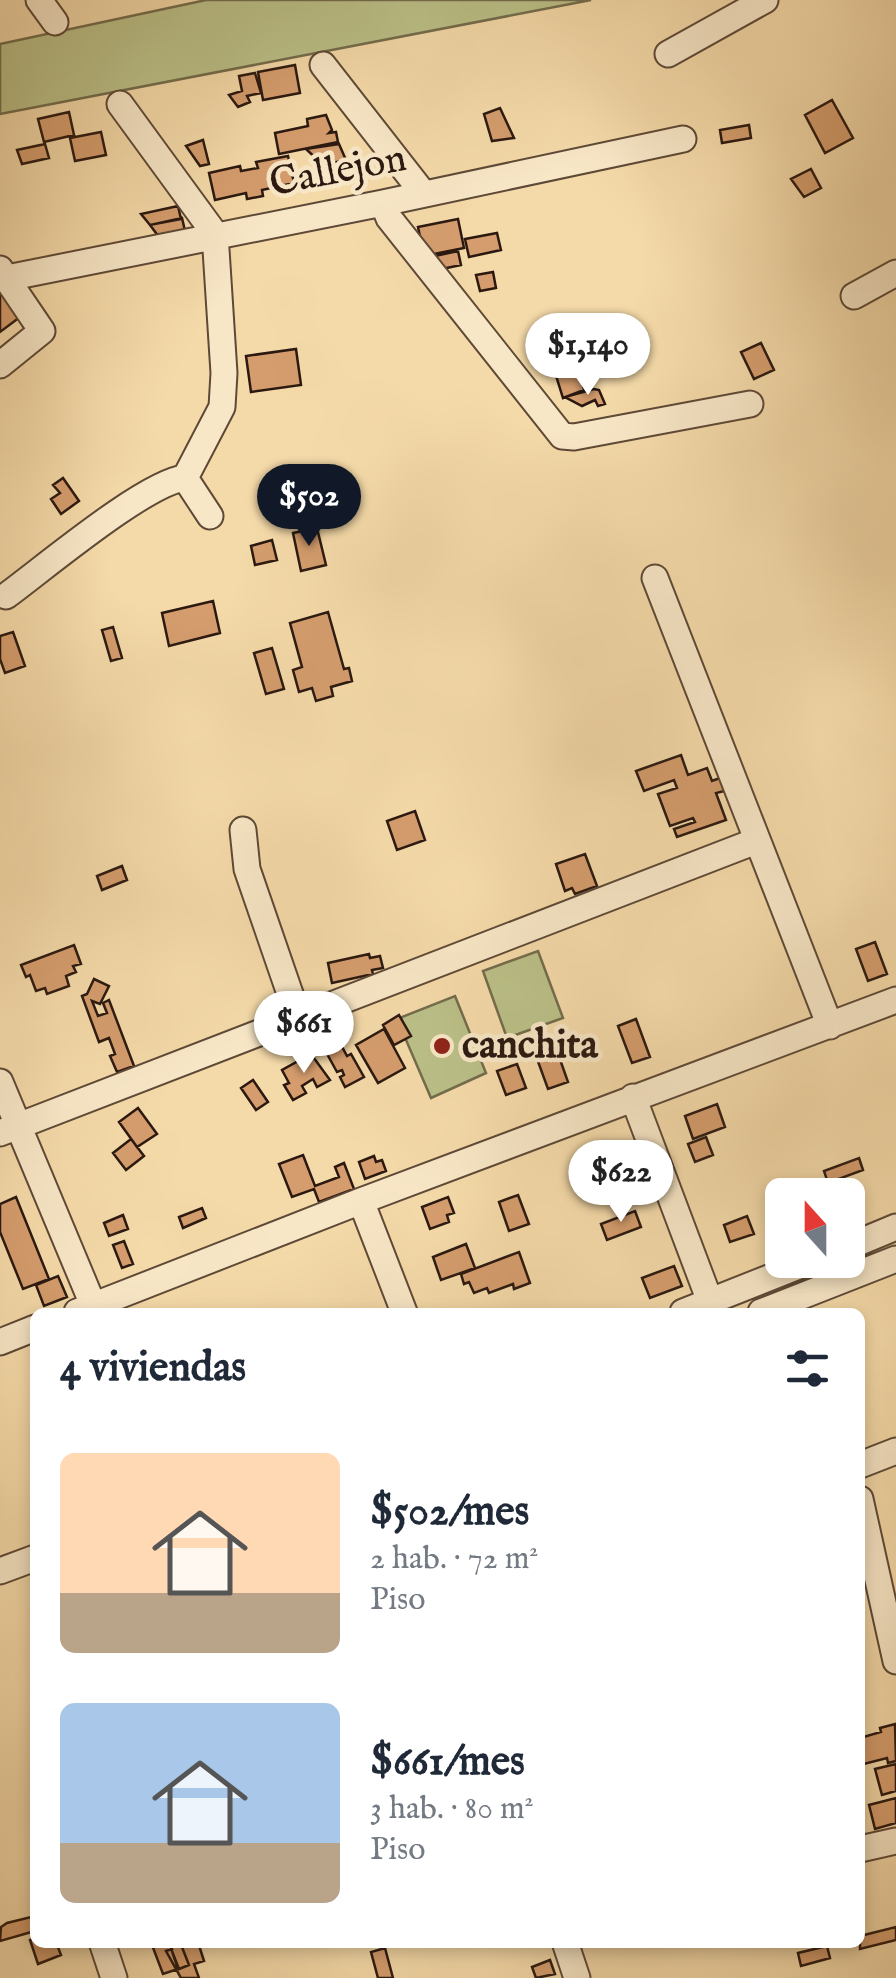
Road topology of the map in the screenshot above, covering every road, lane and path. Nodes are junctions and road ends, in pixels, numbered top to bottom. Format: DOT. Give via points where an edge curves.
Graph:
graph roads {
  1 [pos="39,0"];
  2 [pos="766,0"];
  3 [pos="55,22"];
  4 [pos="668,54"];
  5 [pos="324,65"];
  6 [pos="120,104"];
  7 [pos="683,139"];
  8 [pos="422,193"];
  9 [pos="383,203"];
  10 [pos="215,234"];
  11 [pos="3,274"];
  12 [pos="896,274"];
  13 [pos="854,296"];
  14 [pos="0,365"];
  15 [pos="750,404"];
  16 [pos="185,478"];
  17 [pos="210,516"];
  18 [pos="655,578"];
  19 [pos="8,599"];
  20 [pos="243,830"];
  21 [pos="756,841"];
  22 [pos="896,1000"];
  23 [pos="298,1017"];
  24 [pos="830,1026"];
  25 [pos="0,1082"];
  26 [pos="633,1097"];
  27 [pos="9,1130"];
  28 [pos="361,1200"];
  29 [pos="896,1227"];
  30 [pos="865,1240"];
  31 [pos="896,1258"];
  32 [pos="775,1278"];
  33 [pos="712,1307"];
  34 [pos="88,1308"];
  35 [pos="94,1308"];
  36 [pos="402,1308"];
  37 [pos="770,1308"];
  38 [pos="30,1330"];
  39 [pos="0,1342"];
  40 [pos="896,1451"];
  41 [pos="865,1463"];
  42 [pos="865,1521"];
  43 [pos="30,1560"];
  44 [pos="0,1570"];
  45 [pos="896,1657"];
  46 [pos="896,1841"];
  47 [pos="865,1848"];
  48 [pos="104,1948"];
  49 [pos="567,1948"];
  50 [pos="114,1978"];
  51 [pos="577,1978"];
  1 -- 3 [label="street"];
  2 -- 4 [label="street"];
  5 -- 8 [label="street"];
  6 -- 10 [label="street"];
  7 -- 8 [label="street, Callejon"];
  8 -- 9 [label="street, Callejon"];
  9 -- 10 [label="street, Callejon"];
  9 -- 15 [label="street" via="562,436"];
  10 -- 11 [label="street, Callejon"];
  10 -- 16 [label="street" via="222,407"];
  11 -- 14 [label="street" via="42,331"];
  12 -- 13 [label="street"];
  16 -- 17 [label="street"];
  16 -- 19 [label="street" via="141,496"];
  18 -- 21 [label="street"];
  20 -- 23 [label="street" via="246,869"];
  21 -- 23 [label="street"];
  21 -- 24 [label="street"];
  22 -- 24 [label="street"];
  23 -- 27 [label="street"];
  24 -- 26 [label="street"];
  25 -- 27 [label="street"];
  26 -- 28 [label="street"];
  26 -- 33 [label="street"];
  27 -- 34 [label="street"];
  28 -- 35 [label="street"];
  28 -- 36 [label="street"];
  29 -- 30 [label="street"];
  31 -- 37 [label="street"];
  32 -- 33 [label="street"];
  38 -- 39 [label="street"];
  40 -- 41 [label="street"];
  42 -- 45 [label="street"];
  43 -- 44 [label="street"];
  46 -- 47 [label="street"];
  48 -- 50 [label="street"];
  49 -- 51 [label="street"];
}
